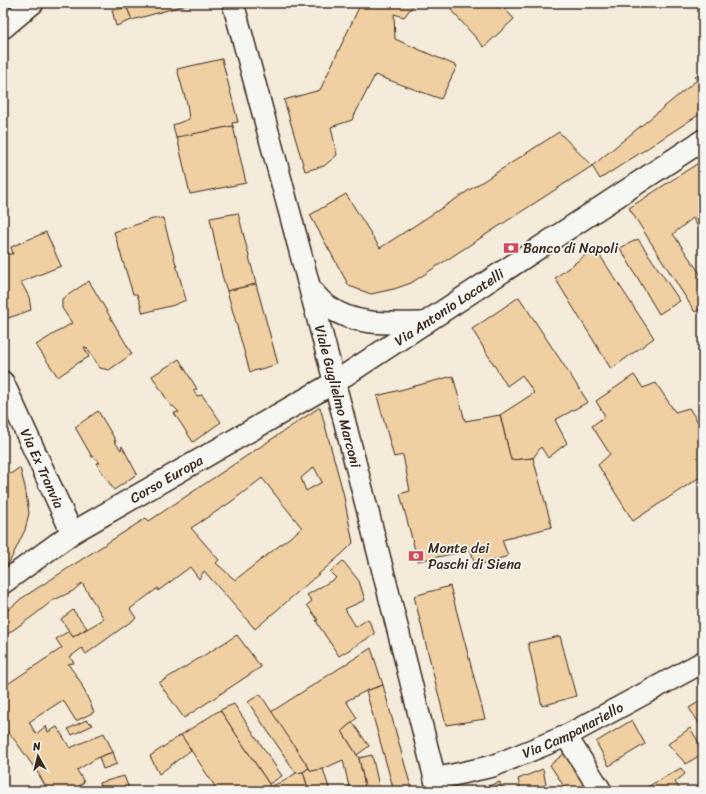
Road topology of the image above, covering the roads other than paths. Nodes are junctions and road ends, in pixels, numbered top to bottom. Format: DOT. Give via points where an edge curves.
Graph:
graph roads {
  1 [pos="34,3"];
  2 [pos="233,3"];
  3 [pos="3,28"];
  4 [pos="703,140"];
  5 [pos="311,290"];
  6 [pos="425,323"];
  7 [pos="3,382"];
  8 [pos="335,382"];
  9 [pos="72,533"];
  10 [pos="3,583"];
  11 [pos="703,662"];
  12 [pos="566,736"];
  13 [pos="436,785"];
  14 [pos="601,791"];
  1 -- 3 [label="street"];
  2 -- 5 [label="street, Viale Guglielmo Marconi"];
  4 -- 6 [label="street, Via Antonio Locatelli"];
  5 -- 6 [label="street" via="329,307 349,317 375,323"];
  5 -- 8 [label="street, Viale Guglielmo Marconi"];
  6 -- 8 [label="street, Via Antonio Locatelli"];
  7 -- 9 [label="street, Via Ex Tranvia"];
  8 -- 9 [label="street, Corso Europa"];
  8 -- 13 [label="street, Viale Guglielmo Marconi"];
  9 -- 10 [label="street, Corso Europa"];
  11 -- 12 [label="street, Via Campanariello"];
  12 -- 13 [label="street, Via Campanariello"];
  12 -- 14 [label="street"];
}
